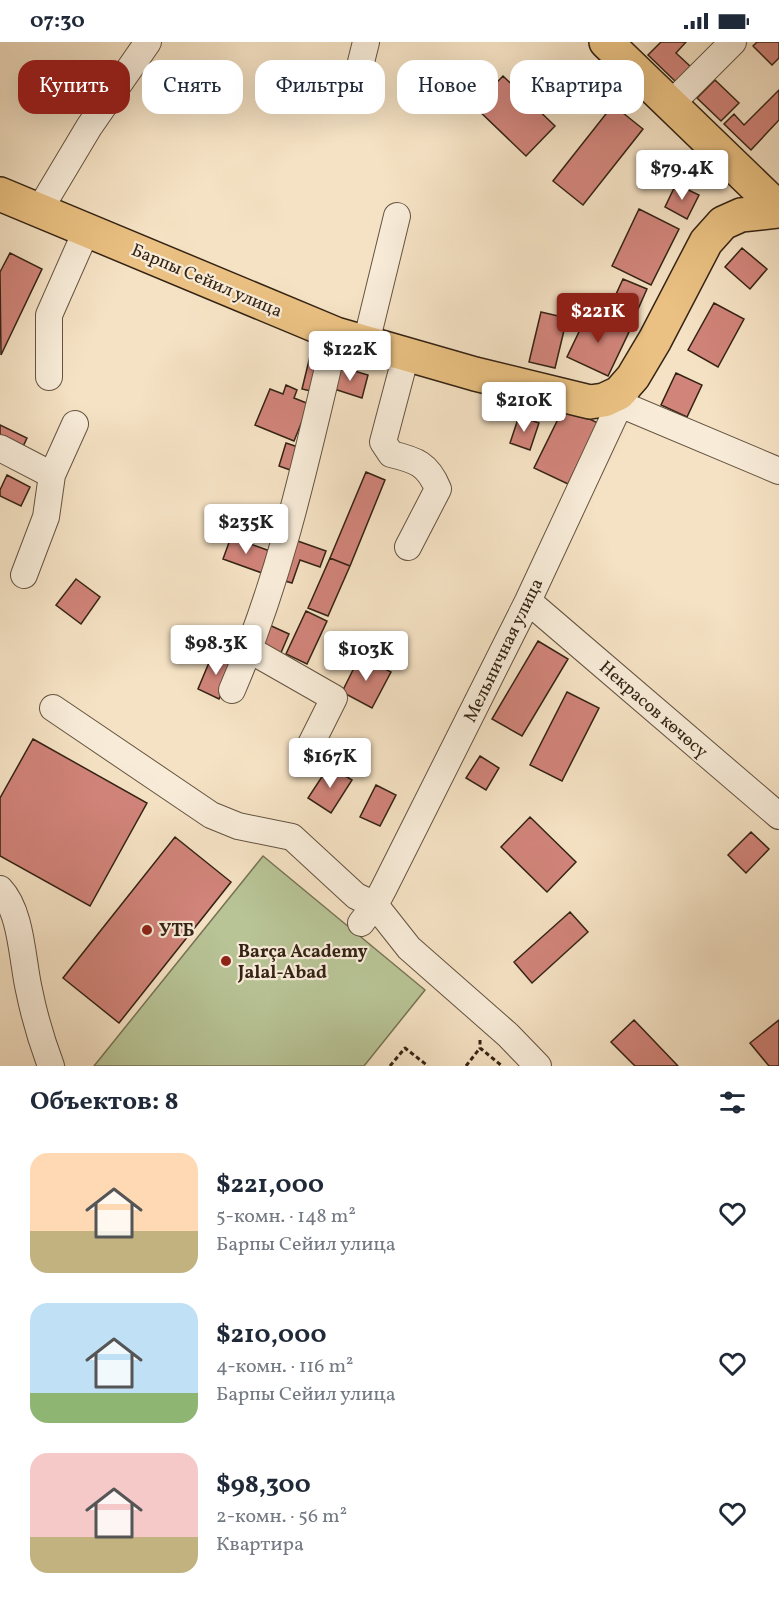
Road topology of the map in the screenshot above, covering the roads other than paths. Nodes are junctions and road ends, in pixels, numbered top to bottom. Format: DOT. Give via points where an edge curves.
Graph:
graph roads {
  1 [pos="148,42"];
  2 [pos="366,42"];
  3 [pos="606,42"];
  4 [pos="734,42"];
  5 [pos="362,60"];
  6 [pos="670,105"];
  7 [pos="0,194"];
  8 [pos="40,209"];
  9 [pos="779,210"];
  10 [pos="397,216"];
  11 [pos="87,229"];
  12 [pos="351,339"];
  13 [pos="406,354"];
  14 [pos="49,377"];
  15 [pos="627,390"];
  16 [pos="75,424"];
  17 [pos="0,448"];
  18 [pos="779,471"];
  19 [pos="52,476"];
  20 [pos="408,547"];
  21 [pos="24,575"];
  22 [pos="528,601"];
  23 [pos="250,650"];
  24 [pos="232,690"];
  25 [pos="53,708"];
  26 [pos="305,756"];
  27 [pos="779,816"];
  28 [pos="0,889"];
  29 [pos="367,915"];
  30 [pos="51,1066"];
  31 [pos="538,1066"];
  1 -- 8 [label="street"];
  2 -- 5 [label="street"];
  3 -- 6 [label="main road"];
  4 -- 6 [label="street"];
  6 -- 9 [label="main road"];
  7 -- 8 [label="main road, Барпы Сейил улица"];
  8 -- 11 [label="main road, Барпы Сейил улица"];
  9 -- 15 [label="main road, Барпы Сейил улица" via="741,215 723,223 706,242"];
  10 -- 12 [label="street"];
  11 -- 12 [label="main road, Барпы Сейил улица"];
  11 -- 14 [label="street" via="48,315"];
  12 -- 13 [label="main road, Барпы Сейил улица"];
  12 -- 23 [label="street"];
  13 -- 15 [label="main road, Барпы Сейил улица" via="590,402"];
  13 -- 20 [label="street" via="383,442 392,454 412,459 432,473 438,489"];
  15 -- 18 [label="street"];
  15 -- 22 [label="street, Мельничная улица"];
  16 -- 19 [label="street"];
  17 -- 19 [label="street"];
  19 -- 21 [label="street" via="46,517"];
  22 -- 27 [label="street, Некрасов көчөсү"];
  22 -- 29 [label="street, Мельничная улица"];
  23 -- 24 [label="street"];
  23 -- 26 [label="street" via="334,698"];
  25 -- 29 [label="street" via="211,815 238,826 292,837 356,896"];
  28 -- 30 [label="street" via="15,919 29,991"];
  29 -- 31 [label="street" via="508,1035"];
}
